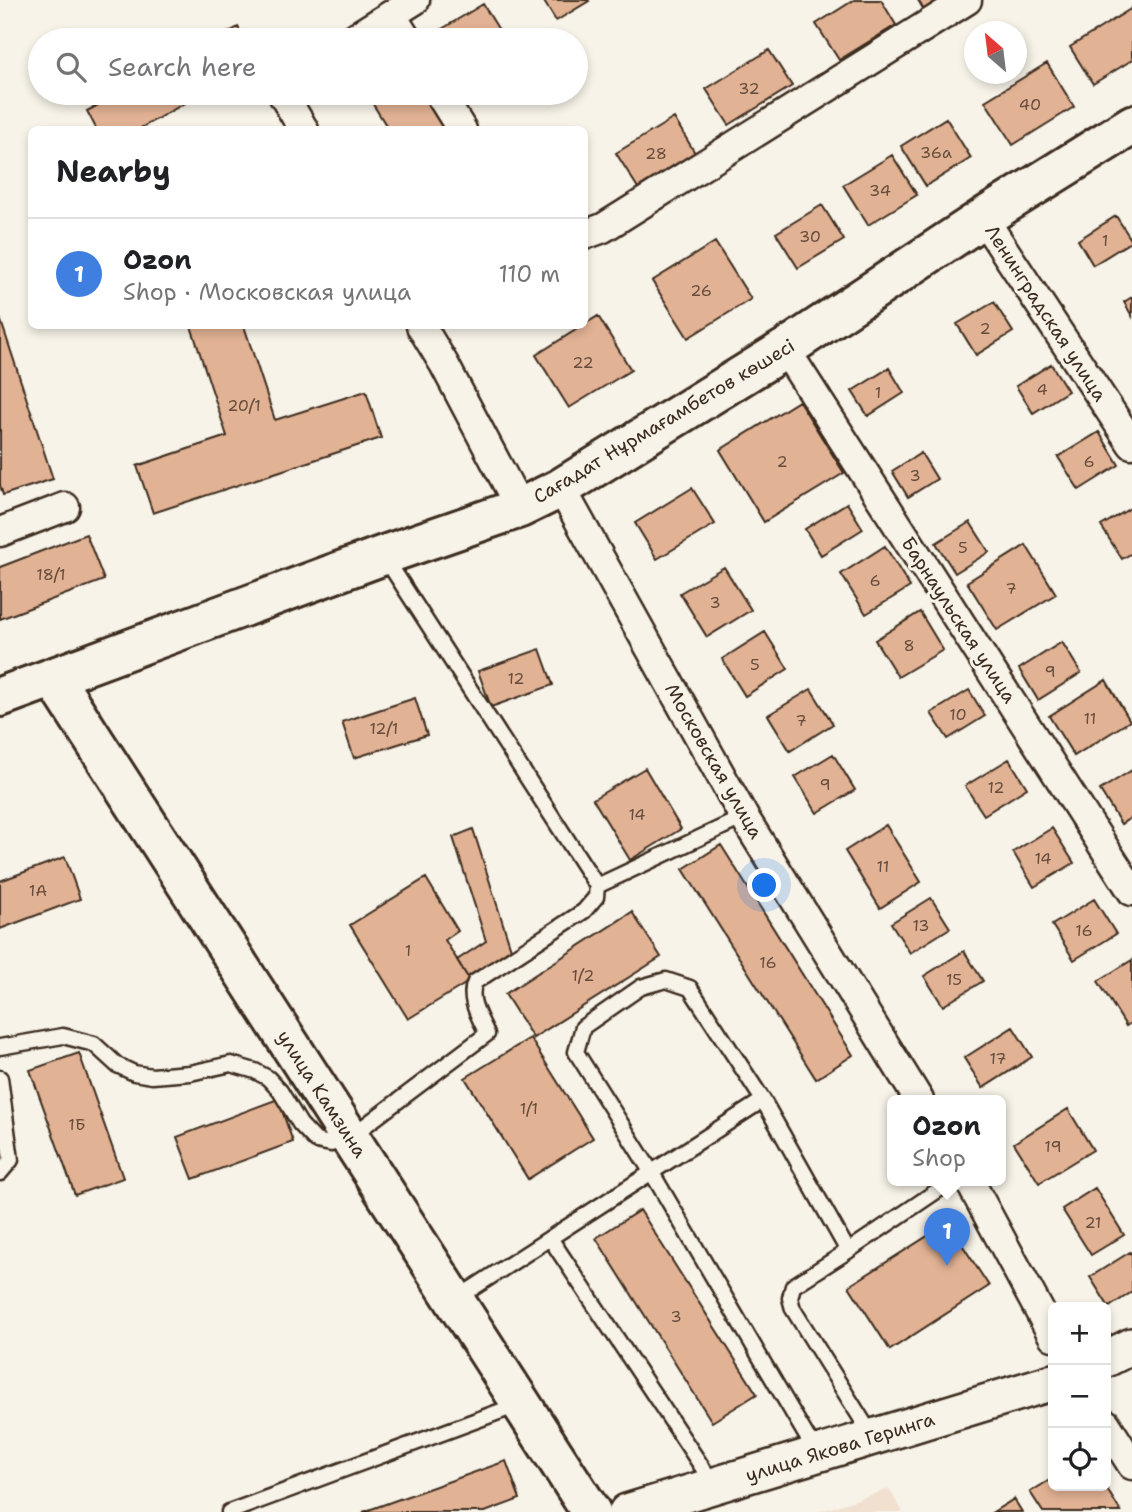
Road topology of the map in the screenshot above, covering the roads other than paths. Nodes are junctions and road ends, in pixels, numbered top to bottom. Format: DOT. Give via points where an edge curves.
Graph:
graph roads {
  1 [pos="415,0"];
  2 [pos="967,0"];
  3 [pos="392,16"];
  4 [pos="372,28"];
  5 [pos="400,28"];
  6 [pos="289,105"];
  7 [pos="446,105"];
  8 [pos="1132,125"];
  9 [pos="302,126"];
  10 [pos="460,126"];
  11 [pos="983,218"];
  12 [pos="588,234"];
  13 [pos="423,329"];
  14 [pos="785,349"];
  15 [pos="1132,444"];
  16 [pos="561,488"];
  17 [pos="65,507"];
  18 [pos="520,508"];
  19 [pos="0,532"];
  20 [pos="384,555"];
  21 [pos="53,677"];
  22 [pos="0,697"];
  23 [pos="744,817"];
  24 [pos="597,886"];
  25 [pos="1132,891"];
  26 [pos="0,1047"];
  27 [pos="0,1077"];
  28 [pos="916,1095"];
  29 [pos="763,1100"];
  30 [pos="349,1137"];
  31 [pos="0,1173"];
  32 [pos="652,1173"];
  33 [pos="944,1186"];
  34 [pos="972,1186"];
  35 [pos="550,1238"];
  36 [pos="848,1251"];
  37 [pos="454,1300"];
  38 [pos="1048,1327"];
  39 [pos="1132,1346"];
  40 [pos="1111,1356"];
  41 [pos="1048,1384"];
  42 [pos="521,1403"];
  43 [pos="1109,1428"];
  44 [pos="872,1437"];
  45 [pos="817,1454"];
  46 [pos="1132,1465"];
  47 [pos="714,1486"];
  48 [pos="229,1512"];
  49 [pos="591,1512"];
  50 [pos="627,1512"];
  1 -- 3 [label="street"];
  2 -- 12 [label="street"];
  3 -- 4 [label="street"];
  3 -- 5 [label="street"];
  6 -- 9 [label="street"];
  7 -- 10 [label="street"];
  8 -- 11 [label="main road, Сағадат Нұрмағамбетов көшесі"];
  11 -- 14 [label="main road, Сағадат Нұрмағамбетов көшесі"];
  11 -- 15 [label="street, Ленинградская улица"];
  13 -- 18 [label="street"];
  14 -- 16 [label="main road, Сағадат Нұрмағамбетов көшесі"];
  14 -- 25 [label="street, Барнаульская улица"];
  16 -- 18 [label="main road, Сағадат Нұрмағамбетов көшесі"];
  16 -- 23 [label="street, Московская улица"];
  17 -- 19 [label="street"];
  18 -- 20 [label="main road, Сағадат Нұрмағамбетов көшесі"];
  20 -- 21 [label="main road, Сағадат Нұрмағамбетов көшесі"];
  20 -- 24 [label="lane"];
  21 -- 22 [label="main road, Сағадат Нұрмағамбетов көшесі"];
  21 -- 30 [label="main road, улица Камзина"];
  23 -- 24 [label="lane"];
  23 -- 28 [label="street, Московская улица"];
  24 -- 30 [label="lane" via="596,897 584,911 475,982 472,999 487,1034"];
  26 -- 30 [label="lane" via="63,1036 94,1044 117,1065 152,1076 230,1063 268,1078 316,1141 331,1144"];
  27 -- 31 [label="lane" via="11,1160"];
  29 -- 32 [label="lane"];
  29 -- 32 [label="lane" via="690,988 666,980 641,987 583,1027 576,1052"];
  29 -- 36 [label="lane"];
  30 -- 37 [label="main road, улица Камзина"];
  32 -- 35 [label="lane"];
  32 -- 45 [label="lane"];
  33 -- 36 [label="lane"];
  34 -- 38 [label="street"];
  35 -- 37 [label="lane"];
  35 -- 47 [label="lane"];
  36 -- 44 [label="lane" via="793,1286 790,1298"];
  37 -- 42 [label="main road, улица Камзина"];
  39 -- 40 [label="street"];
  41 -- 44 [label="street, улица Якова Геринга"];
  42 -- 48 [label="lane"];
  42 -- 49 [label="main road, улица Камзина"];
  43 -- 46 [label="street"];
  44 -- 45 [label="street, улица Якова Геринга"];
  45 -- 47 [label="street, улица Якова Геринга"];
  47 -- 50 [label="street, улица Якова Геринга"];
}
